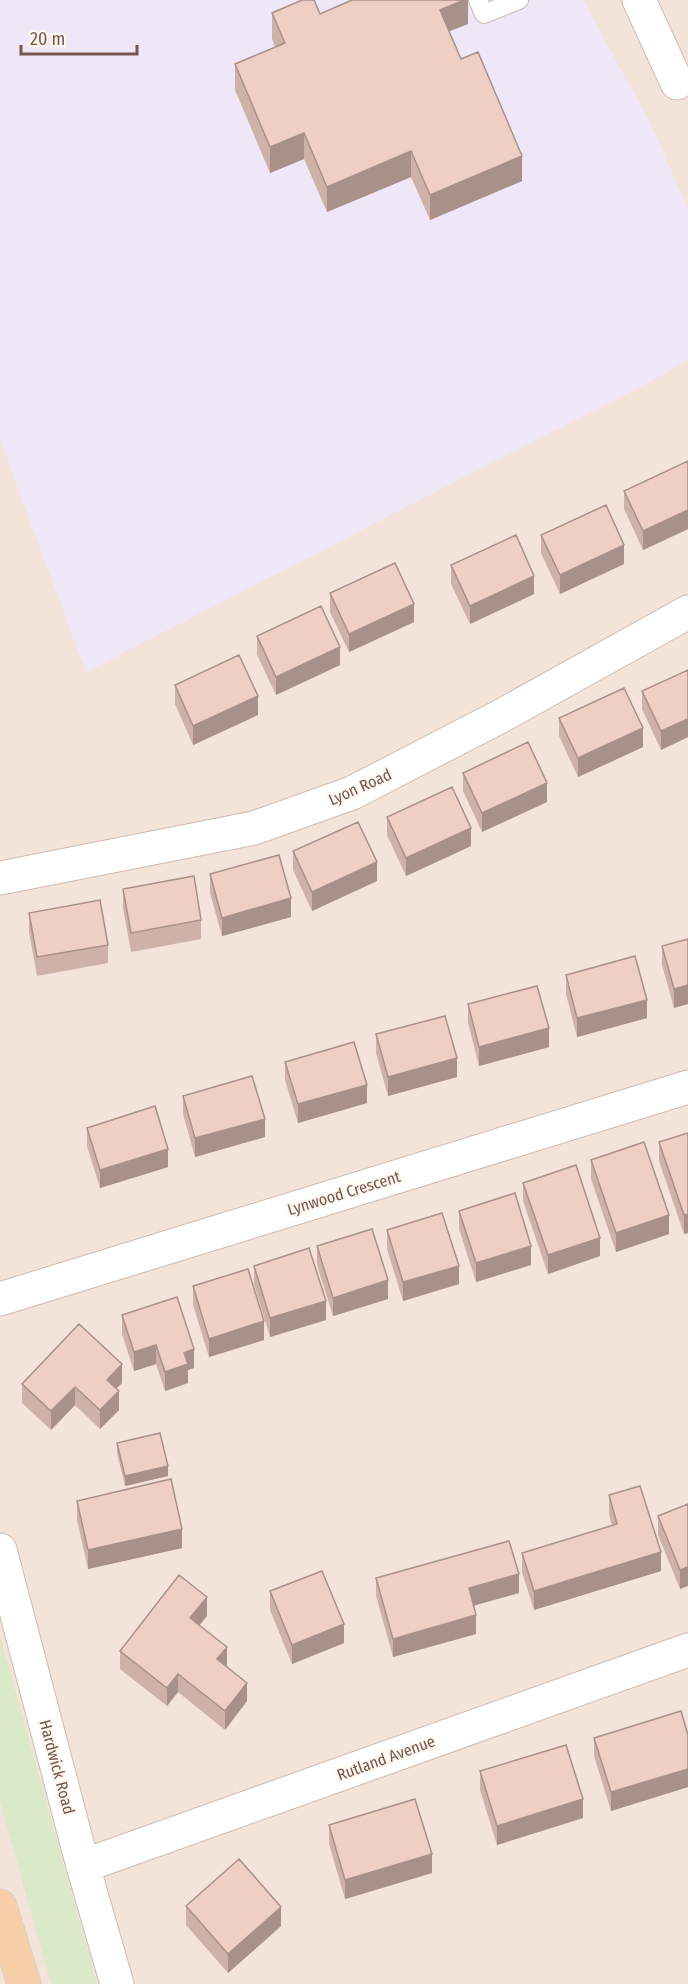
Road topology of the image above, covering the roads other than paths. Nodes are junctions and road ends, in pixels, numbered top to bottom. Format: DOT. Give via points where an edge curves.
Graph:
graph roads {
  1 [pos="478,0"];
  2 [pos="519,0"];
  3 [pos="639,0"];
  4 [pos="677,83"];
  5 [pos="688,612"];
  6 [pos="0,878"];
  7 [pos="688,1087"];
  8 [pos="0,1299"];
  9 [pos="0,1550"];
  10 [pos="688,1650"];
  11 [pos="83,1866"];
  12 [pos="0,1906"];
  13 [pos="24,1984"];
  14 [pos="117,1984"];
  1 -- 2 [label="lane" via="484,14"];
  3 -- 4 [label="street"];
  5 -- 6 [label="street, Lyon Road" via="352,793 254,828"];
  7 -- 8 [label="street, Lynwood Crescent"];
  9 -- 11 [label="street, Hardwick Road"];
  10 -- 11 [label="street, Rutland Avenue"];
  11 -- 14 [label="street, Hardwick Road"];
  12 -- 13 [label="main road"];
}
